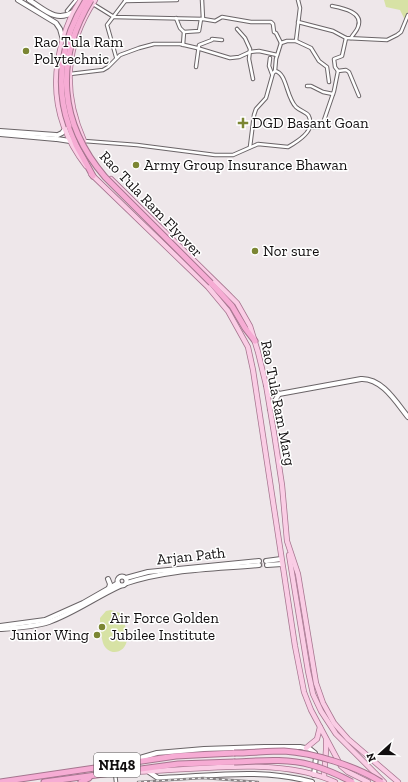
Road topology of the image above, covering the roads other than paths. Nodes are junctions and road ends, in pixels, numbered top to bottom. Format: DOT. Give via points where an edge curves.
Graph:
graph roads {
  1 [pos="18,0"];
  2 [pos="29,0"];
  3 [pos="76,0"];
  4 [pos="81,0"];
  5 [pos="86,0"];
  6 [pos="177,0"];
  7 [pos="202,0"];
  8 [pos="298,0"];
  9 [pos="93,1"];
  10 [pos="125,1"];
  11 [pos="332,6"];
  12 [pos="67,11"];
  13 [pos="72,12"];
  14 [pos="53,14"];
  15 [pos="408,15"];
  16 [pos="114,17"];
  17 [pos="176,18"];
  18 [pos="50,19"];
  19 [pos="202,19"];
  20 [pos="298,22"];
  21 [pos="237,29"];
  22 [pos="184,32"];
  23 [pos="65,34"];
  24 [pos="76,38"];
  25 [pos="346,38"];
  26 [pos="350,38"];
  27 [pos="63,40"];
  28 [pos="222,40"];
  29 [pos="296,40"];
  30 [pos="281,43"];
  31 [pos="183,45"];
  32 [pos="199,49"];
  33 [pos="250,52"];
  34 [pos="277,55"];
  35 [pos="116,58"];
  36 [pos="270,58"];
  37 [pos="57,62"];
  38 [pos="70,66"];
  39 [pos="196,67"];
  40 [pos="275,71"];
  41 [pos="338,71"];
  42 [pos="69,74"];
  43 [pos="273,74"];
  44 [pos="253,80"];
  45 [pos="328,82"];
  46 [pos="307,86"];
  47 [pos="333,94"];
  48 [pos="359,96"];
  49 [pos="310,127"];
  50 [pos="65,129"];
  51 [pos="0,132"];
  52 [pos="57,137"];
  53 [pos="70,141"];
  54 [pos="84,141"];
  55 [pos="250,147"];
  56 [pos="93,176"];
  57 [pos="256,341"];
  58 [pos="266,385"];
  59 [pos="279,394"];
  60 [pos="270,409"];
  61 [pos="408,417"];
  62 [pos="287,541"];
  63 [pos="282,561"];
  64 [pos="267,563"];
  65 [pos="126,578"];
  66 [pos="108,579"];
  67 [pos="127,583"];
  68 [pos="119,584"];
  69 [pos="109,589"];
  70 [pos="0,626"];
  71 [pos="0,629"];
  72 [pos="320,727"];
  73 [pos="326,737"];
  74 [pos="306,748"];
  75 [pos="115,765"];
  76 [pos="149,772"];
  77 [pos="114,773"];
  78 [pos="94,775"];
  79 [pos="314,775"];
  80 [pos="324,777"];
  81 [pos="0,782"];
  82 [pos="44,782"];
  83 [pos="81,782"];
  84 [pos="116,782"];
  85 [pos="312,782"];
  86 [pos="335,782"];
  87 [pos="352,782"];
  88 [pos="368,782"];
  89 [pos="382,782"];
  90 [pos="398,782"];
  1 -- 18 [label="main road"];
  2 -- 14 [label="main road"];
  3 -- 12 [label="street"];
  4 -- 13 [label="main road, Rao Tula Ram Marg"];
  5 -- 56 [label="highway, Rao Tula Ram Flyover, bridge" via="76,15 67,38 61,89 66,118"];
  6 -- 10 [label="street"];
  7 -- 19 [label="street"];
  8 -- 20 [label="street"];
  9 -- 16 [label="street"];
  9 -- 24 [label="main road, Rao Tula Ram Marg"];
  9 -- 57 [label="highway, Rao Tula Ram Flyover, bridge" via="77,25 66,69 67,96 79,138 105,177 211,283 232,306"];
  10 -- 16 [label="street"];
  11 -- 26 [label="street" via="347,9 357,18 358,28"];
  13 -- 14 [label="main road" via="63,17"];
  13 -- 23 [label="main road, Rao Tula Ram Marg"];
  14 -- 18 [label="main road"];
  15 -- 26 [label="street" via="404,28 392,38"];
  16 -- 17 [label="street"];
  16 -- 35 [label="street" via="107,27"];
  17 -- 19 [label="street"];
  17 -- 22 [label="street"];
  18 -- 27 [label="main road" via="56,22"];
  19 -- 22 [label="street" via="199,31"];
  19 -- 30 [label="street" via="215,21 222,17 251,22 271,22"];
  20 -- 25 [label="street" via="334,31"];
  20 -- 29 [label="street"];
  21 -- 33 [label="street" via="248,42"];
  22 -- 31 [label="street"];
  23 -- 24 [label="main road"];
  23 -- 27 [label="main road, Rao Tula Ram Marg"];
  24 -- 38 [label="main road, Rao Tula Ram Marg"];
  25 -- 26 [label="street"];
  25 -- 41 [label="street" via="341,58 335,58 334,61"];
  27 -- 37 [label="main road, Rao Tula Ram Marg"];
  28 -- 32 [label="street" via="212,39 199,44"];
  29 -- 30 [label="street"];
  29 -- 45 [label="street" via="311,48 319,61 327,67"];
  30 -- 34 [label="street"];
  31 -- 32 [label="street"];
  31 -- 35 [label="street" via="154,44"];
  32 -- 33 [label="street" via="230,58"];
  32 -- 39 [label="street"];
  33 -- 34 [label="street"];
  33 -- 44 [label="street"];
  34 -- 40 [label="street"];
  35 -- 42 [label="street" via="103,70"];
  36 -- 43 [label="street" via="269,66"];
  37 -- 38 [label="main road" via="67,58"];
  37 -- 50 [label="main road, Rao Tula Ram Marg" via="57,99"];
  38 -- 42 [label="main road, Rao Tula Ram Marg"];
  40 -- 43 [label="street"];
  40 -- 49 [label="street" via="283,75 295,105 308,114"];
  41 -- 47 [label="street"];
  41 -- 48 [label="street" via="349,72"];
  42 -- 54 [label="main road, Rao Tula Ram Marg" via="73,113"];
  43 -- 55 [label="street" via="266,98 254,115"];
  46 -- 47 [label="street"];
  47 -- 49 [label="street" via="321,127"];
  49 -- 55 [label="street" via="301,138 288,147 258,144"];
  50 -- 52 [label="main road"];
  50 -- 53 [label="main road, Rao Tula Ram Marg"];
  51 -- 52 [label="main road"];
  52 -- 53 [label="main road"];
  53 -- 56 [label="main road, Rao Tula Ram Marg"];
  54 -- 55 [label="street" via="215,155 233,155"];
  54 -- 57 [label="main road, Rao Tula Ram Marg" via="106,175 237,304"];
  56 -- 63 [label="main road, Rao Tula Ram Marg" via="208,287 228,311 248,347"];
  57 -- 58 [label="main road, Rao Tula Ram Marg"];
  58 -- 59 [label="main road"];
  58 -- 60 [label="main road, Rao Tula Ram Marg"];
  59 -- 60 [label="main road"];
  59 -- 61 [label="main road" via="369,379 383,388"];
  60 -- 62 [label="main road, Rao Tula Ram Marg" via="282,485"];
  62 -- 89 [label="main road" via="313,694 327,721"];
  62 -- 90 [label="main road, Rao Tula Ram Marg" via="298,574 316,683 323,703 334,723 348,739"];
  63 -- 64 [label="main road"];
  63 -- 72 [label="main road, Rao Tula Ram Marg" via="300,673 311,710"];
  65 -- 67 [label="main road"];
  65 -- 67 [label="main road, Arjan Path" via="148,572 259,563 168,574"];
  65 -- 68 [label="main road" via="119,578"];
  66 -- 69 [label="main road"];
  67 -- 68 [label="main road" via="124,586"];
  68 -- 69 [label="main road"];
  68 -- 71 [label="main road" via="84,606 49,622"];
  69 -- 70 [label="main road" via="45,620"];
  72 -- 73 [label="main road, Rao Tula Ram Marg"];
  72 -- 74 [label="main road" via="317,739"];
  73 -- 80 [label="main road"];
  73 -- 88 [label="main road, Rao Tula Ram Marg" via="341,766"];
  74 -- 75 [label="main road" via="265,746 204,749 157,754"];
  74 -- 79 [label="main road" via="315,753"];
  75 -- 81 [label="highway, NH48"];
  75 -- 89 [label="highway, NH48, bridge" via="176,756 284,751 316,756 369,774"];
  76 -- 77 [label="main road"];
  76 -- 79 [label="main road" via="254,766"];
  76 -- 85 [label="main road" via="158,778 248,773"];
  77 -- 78 [label="highway, NH48"];
  77 -- 84 [label="street"];
  77 -- 87 [label="highway, NH48, bridge" via="178,764 281,760 311,765"];
  78 -- 82 [label="highway, NH48"];
  78 -- 83 [label="highway"];
  79 -- 80 [label="main road"];
  80 -- 86 [label="main road"];
}
